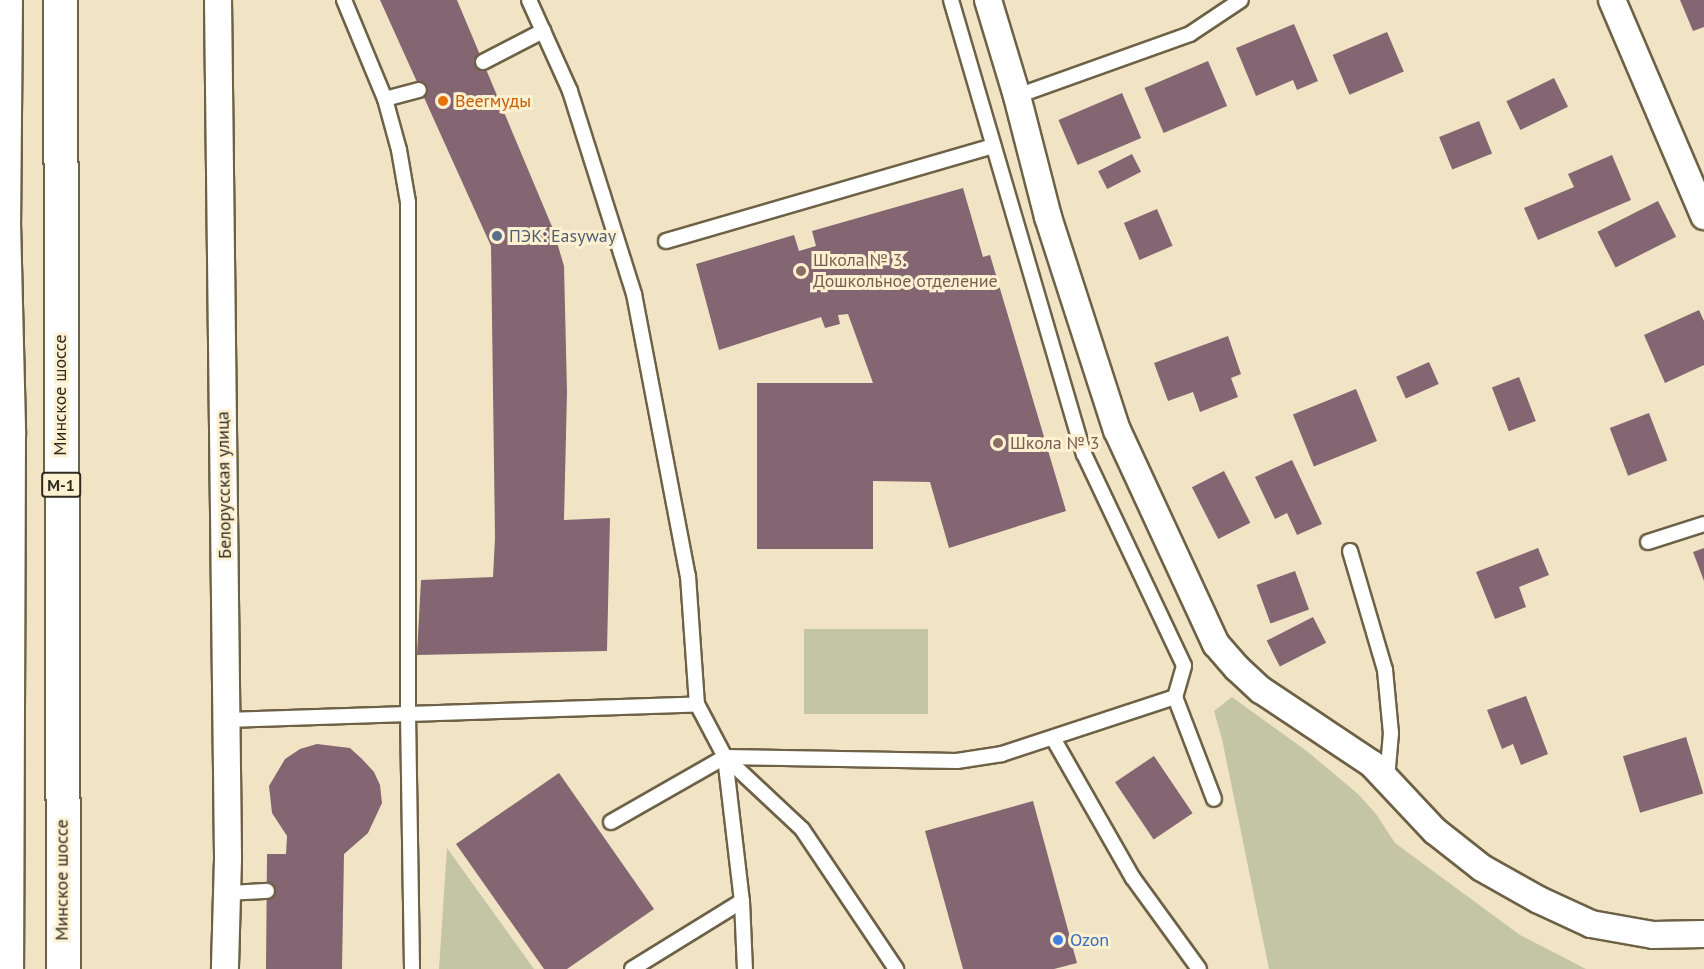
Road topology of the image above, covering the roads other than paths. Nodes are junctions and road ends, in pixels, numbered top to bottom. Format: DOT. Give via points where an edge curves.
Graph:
graph roads {
  1 [pos="5,0"];
  2 [pos="60,0"];
  3 [pos="218,0"];
  4 [pos="344,0"];
  5 [pos="529,0"];
  6 [pos="951,0"];
  7 [pos="988,0"];
  8 [pos="1240,0"];
  9 [pos="1612,0"];
  10 [pos="543,31"];
  11 [pos="483,62"];
  12 [pos="419,90"];
  13 [pos="1017,96"];
  14 [pos="385,99"];
  15 [pos="994,146"];
  16 [pos="1704,216"];
  17 [pos="666,241"];
  18 [pos="1704,524"];
  19 [pos="1648,542"];
  20 [pos="1350,551"];
  21 [pos="1175,697"];
  22 [pos="697,704"];
  23 [pos="408,713"];
  24 [pos="226,720"];
  25 [pos="1053,738"];
  26 [pos="725,757"];
  27 [pos="1387,779"];
  28 [pos="1214,799"];
  29 [pos="611,822"];
  30 [pos="267,891"];
  31 [pos="228,893"];
  32 [pos="742,901"];
  33 [pos="1704,934"];
  34 [pos="6,969"];
  35 [pos="63,969"];
  36 [pos="225,969"];
  37 [pos="412,969"];
  38 [pos="632,969"];
  39 [pos="745,969"];
  40 [pos="896,969"];
  41 [pos="1199,969"];
  1 -- 34 [label="highway"];
  2 -- 35 [label="highway, Минское шоссе / М-1"];
  3 -- 24 [label="street, Белорусская улица"];
  4 -- 14 [label="lane"];
  5 -- 10 [label="lane"];
  6 -- 15 [label="lane"];
  7 -- 13 [label="street"];
  8 -- 13 [label="lane" via="1190,34"];
  9 -- 16 [label="street"];
  10 -- 11 [label="lane"];
  10 -- 22 [label="lane" via="570,91 634,294 688,576"];
  12 -- 14 [label="lane"];
  13 -- 27 [label="street" via="1048,217 1117,430 1216,644 1261,690 1328,732"];
  14 -- 23 [label="lane" via="408,202"];
  15 -- 17 [label="lane"];
  15 -- 21 [label="lane" via="1084,454 1184,666"];
  18 -- 19 [label="lane"];
  20 -- 27 [label="lane" via="1385,670 1391,733"];
  21 -- 25 [label="lane"];
  21 -- 28 [label="lane"];
  22 -- 23 [label="lane"];
  22 -- 26 [label="lane"];
  23 -- 24 [label="lane"];
  23 -- 37 [label="lane"];
  24 -- 31 [label="street, Белорусская улица"];
  25 -- 26 [label="lane" via="1002,754 957,761"];
  25 -- 41 [label="lane" via="1133,878"];
  26 -- 29 [label="lane"];
  26 -- 32 [label="lane"];
  26 -- 40 [label="lane" via="802,829"];
  27 -- 33 [label="street" via="1435,831 1482,868 1539,900 1592,924 1653,935"];
  30 -- 31 [label="lane"];
  31 -- 36 [label="street, Белорусская улица"];
  32 -- 38 [label="lane"];
  32 -- 39 [label="lane"];
}
